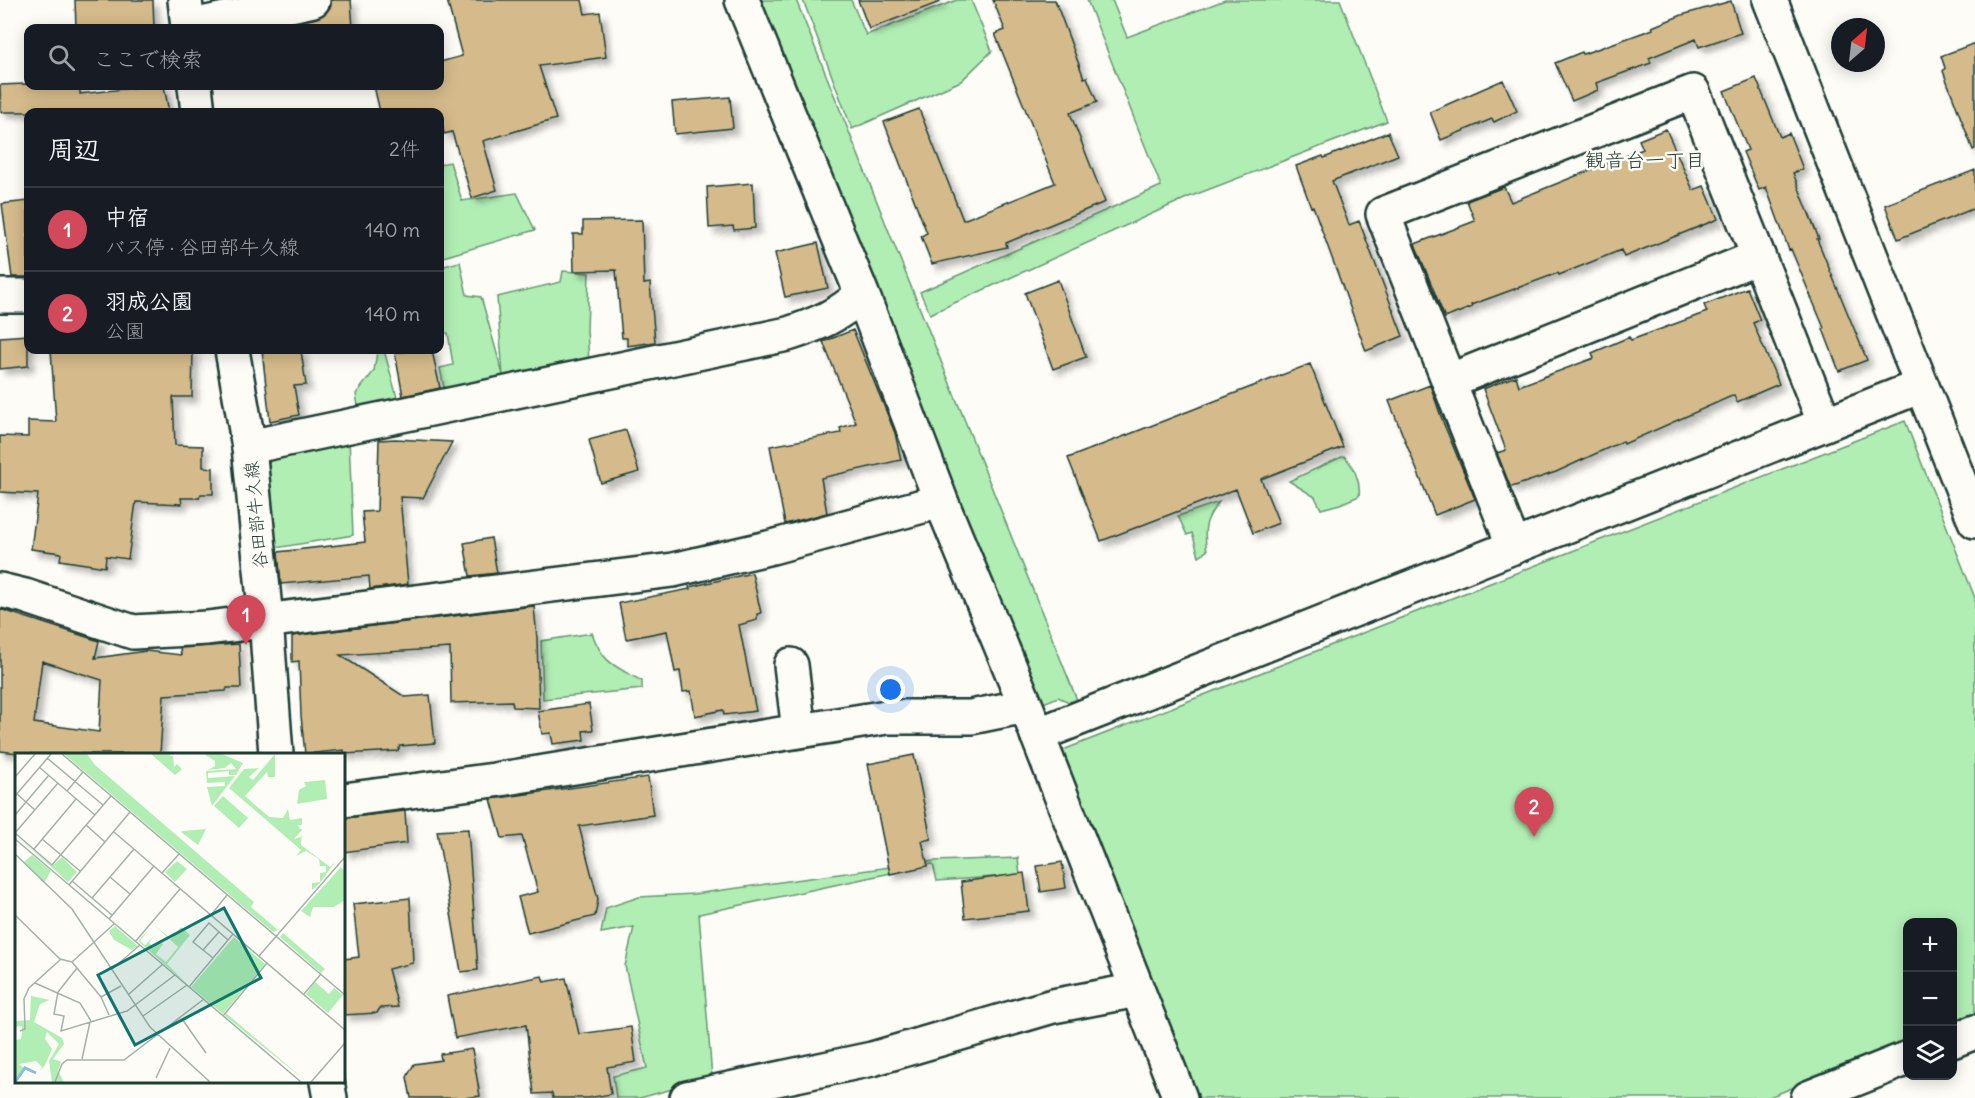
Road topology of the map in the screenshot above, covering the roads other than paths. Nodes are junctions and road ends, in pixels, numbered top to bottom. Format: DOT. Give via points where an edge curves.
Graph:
graph roads {
  1 [pos="313,0"];
  2 [pos="742,0"];
  3 [pos="1770,0"];
  4 [pos="187,18"];
  5 [pos="195,90"];
  6 [pos="198,108"];
  7 [pos="1758,257"];
  8 [pos="862,294"];
  9 [pos="0,296"];
  10 [pos="24,296"];
  11 [pos="233,354"];
  12 [pos="1449,381"];
  13 [pos="1921,386"];
  14 [pos="1825,424"];
  15 [pos="249,447"];
  16 [pos="941,501"];
  17 [pos="1975,521"];
  18 [pos="1514,547"];
  19 [pos="0,590"];
  20 [pos="266,620"];
  21 [pos="791,664"];
  22 [pos="1032,721"];
  23 [pos="800,730"];
  24 [pos="276,753"];
  25 [pos="345,800"];
  26 [pos="1137,990"];
  27 [pos="1975,1032"];
  28 [pos="1957,1039"];
  29 [pos="1903,1060"];
  30 [pos="327,1083"];
  31 [pos="740,1093"];
  32 [pos="330,1098"];
  33 [pos="687,1098"];
  34 [pos="1180,1098"];
  35 [pos="1808,1098"];
  1 -- 4 [label="street"];
  2 -- 8 [label="street"];
  3 -- 13 [label="street"];
  5 -- 6 [label="street"];
  7 -- 12 [label="street"];
  7 -- 12 [label="street" via="1693,92 1383,214"];
  7 -- 14 [label="street"];
  8 -- 15 [label="street" via="837,315 788,334"];
  8 -- 16 [label="street"];
  9 -- 10 [label="street"];
  11 -- 15 [label="street, 谷田部牛久線"];
  12 -- 18 [label="street"];
  13 -- 14 [label="street"];
  13 -- 17 [label="street"];
  14 -- 18 [label="street"];
  15 -- 20 [label="street, 谷田部牛久線"];
  16 -- 20 [label="street" via="673,570"];
  16 -- 22 [label="street"];
  18 -- 22 [label="street"];
  19 -- 20 [label="street" via="133,632"];
  20 -- 24 [label="street, 谷田部牛久線"];
  21 -- 23 [label="street"];
  22 -- 23 [label="street" via="886,717"];
  22 -- 26 [label="street"];
  23 -- 25 [label="street"];
  26 -- 31 [label="street" via="1053,1006"];
  26 -- 34 [label="street"];
  27 -- 28 [label="street"];
  29 -- 35 [label="street"];
  30 -- 32 [label="street"];
  31 -- 33 [label="street"];
}
